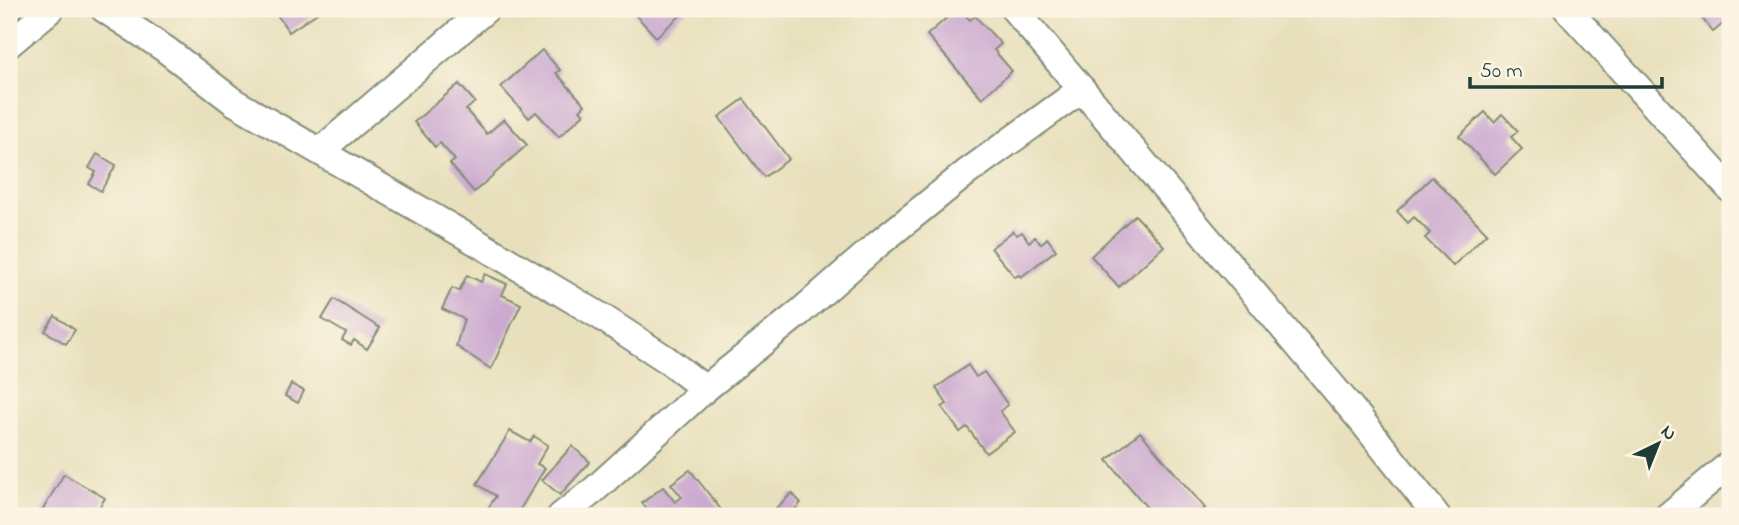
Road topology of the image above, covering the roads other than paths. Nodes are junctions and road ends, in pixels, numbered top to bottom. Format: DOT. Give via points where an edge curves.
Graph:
graph roads {
  1 [pos="51,9"];
  2 [pos="104,9"];
  3 [pos="486,9"];
  4 [pos="1014,9"];
  5 [pos="1567,9"];
  6 [pos="9,44"];
  7 [pos="1082,89"];
  8 [pos="320,151"];
  9 [pos="1730,189"];
  10 [pos="705,389"];
  11 [pos="1730,464"];
  12 [pos="561,516"];
  13 [pos="1437,516"];
  14 [pos="1668,516"];
  1 -- 6 [label="street"];
  2 -- 8 [label="street" via="234,102"];
  3 -- 8 [label="street"];
  4 -- 7 [label="street"];
  5 -- 9 [label="street"];
  7 -- 10 [label="street" via="966,173"];
  7 -- 13 [label="street"];
  8 -- 10 [label="street" via="600,316"];
  10 -- 12 [label="street"];
  11 -- 14 [label="street"];
}
